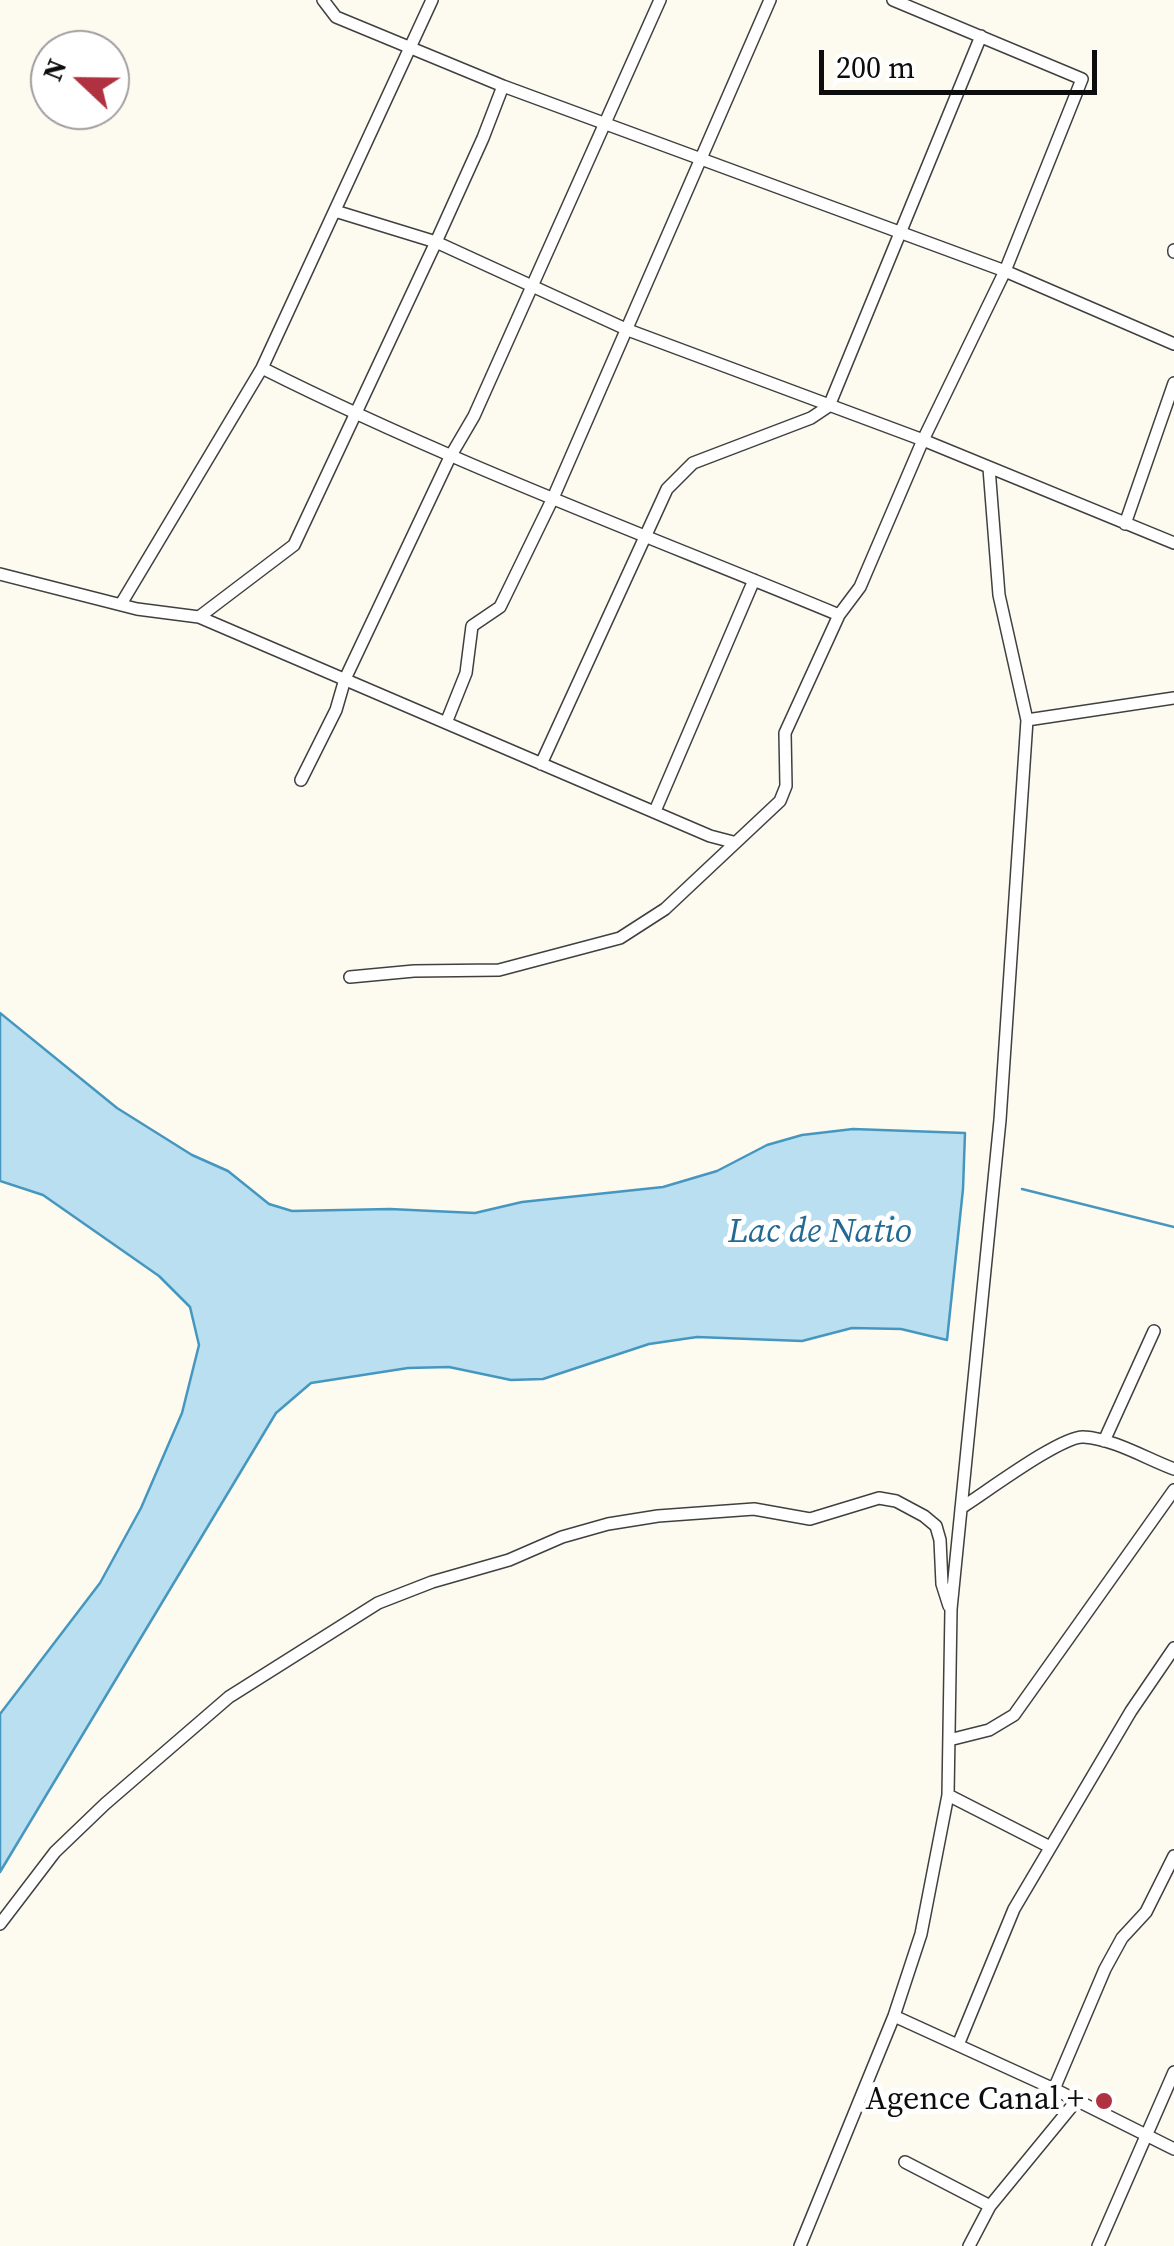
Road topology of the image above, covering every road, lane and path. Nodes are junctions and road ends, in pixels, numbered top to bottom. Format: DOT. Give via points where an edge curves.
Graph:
graph roads {
  1 [pos="323,0"];
  2 [pos="432,0"];
  3 [pos="660,0"];
  4 [pos="770,0"];
  5 [pos="893,0"];
  6 [pos="981,36"];
  7 [pos="410,46"];
  8 [pos="502,86"];
  9 [pos="606,125"];
  10 [pos="700,161"];
  11 [pos="335,211"];
  12 [pos="900,232"];
  13 [pos="436,242"];
  14 [pos="1004,271"];
  15 [pos="532,285"];
  16 [pos="628,330"];
  17 [pos="1174,344"];
  18 [pos="262,368"];
  19 [pos="1174,383"];
  20 [pos="829,406"];
  21 [pos="356,415"];
  22 [pos="923,440"];
  23 [pos="450,457"];
  24 [pos="989,468"];
  25 [pos="553,498"];
  26 [pos="1125,524"];
  27 [pos="645,535"];
  28 [pos="1174,544"];
  29 [pos="0,574"];
  30 [pos="754,580"];
  31 [pos="121,604"];
  32 [pos="839,615"];
  33 [pos="199,617"];
  34 [pos="344,678"];
  35 [pos="1174,698"];
  36 [pos="1027,720"];
  37 [pos="446,723"];
  38 [pos="541,764"];
  39 [pos="301,780"];
  40 [pos="654,811"];
  41 [pos="733,842"];
  42 [pos="350,977"];
  43 [pos="1154,1332"];
  44 [pos="1104,1442"];
  45 [pos="1174,1470"];
  46 [pos="1174,1490"];
  47 [pos="961,1508"];
  48 [pos="951,1610"];
  49 [pos="1174,1648"];
  50 [pos="949,1740"];
  51 [pos="948,1795"];
  52 [pos="1048,1846"];
  53 [pos="1174,1856"];
  54 [pos="1171,1872"];
  55 [pos="0,1924"];
  56 [pos="894,2016"];
  57 [pos="958,2045"];
  58 [pos="1174,2072"];
  59 [pos="1054,2088"];
  60 [pos="1077,2100"];
  61 [pos="1146,2135"];
  62 [pos="1174,2149"];
  63 [pos="905,2162"];
  64 [pos="990,2206"];
  65 [pos="800,2246"];
  66 [pos="970,2246"];
  67 [pos="1098,2246"];
  1 -- 7 [label="street" via="336,17"];
  2 -- 7 [label="street"];
  3 -- 9 [label="street"];
  4 -- 10 [label="street"];
  5 -- 6 [label="street"];
  6 -- 12 [label="street"];
  6 -- 14 [label="street" via="1082,79"];
  7 -- 8 [label="street"];
  7 -- 11 [label="street"];
  8 -- 9 [label="street"];
  8 -- 13 [label="street"];
  9 -- 10 [label="street"];
  9 -- 15 [label="street"];
  10 -- 12 [label="street"];
  10 -- 16 [label="street"];
  11 -- 13 [label="street"];
  11 -- 18 [label="street"];
  12 -- 14 [label="street"];
  12 -- 20 [label="street"];
  13 -- 15 [label="street"];
  13 -- 21 [label="street"];
  14 -- 17 [label="street"];
  14 -- 22 [label="street"];
  15 -- 16 [label="street"];
  15 -- 23 [label="street"];
  16 -- 20 [label="street"];
  16 -- 25 [label="street"];
  18 -- 21 [label="street"];
  18 -- 31 [label="street"];
  19 -- 26 [label="street"];
  20 -- 22 [label="street"];
  20 -- 27 [label="street" via="693,463 668,489"];
  21 -- 23 [label="street"];
  21 -- 33 [label="street" via="294,544"];
  22 -- 24 [label="street"];
  22 -- 32 [label="street" via="860,587"];
  23 -- 25 [label="street"];
  23 -- 34 [label="street"];
  24 -- 26 [label="street"];
  24 -- 36 [label="street" via="999,595"];
  25 -- 27 [label="street"];
  25 -- 37 [label="street" via="500,607 472,626 466,672"];
  26 -- 28 [label="street"];
  27 -- 30 [label="street"];
  27 -- 38 [label="street"];
  29 -- 31 [label="street"];
  30 -- 32 [label="street"];
  30 -- 40 [label="street"];
  31 -- 33 [label="street"];
  32 -- 41 [label="street" via="785,733 780,801"];
  33 -- 34 [label="street"];
  34 -- 37 [label="street"];
  34 -- 39 [label="street" via="336,710"];
  35 -- 36 [label="street"];
  36 -- 47 [label="street" via="1000,1120"];
  37 -- 38 [label="street"];
  38 -- 40 [label="street"];
  40 -- 41 [label="street"];
  41 -- 42 [label="street" via="665,909 620,938 499,970"];
  43 -- 44 [label="street"];
  44 -- 45 [label="street"];
  44 -- 47 [label="street" via="1081,1436 1056,1445"];
  46 -- 50 [label="street" via="1014,1715 989,1730"];
  47 -- 48 [label="street"];
  48 -- 50 [label="street"];
  48 -- 55 [label="street" via="936,1526 896,1501 879,1498 810,1519 754,1509 694,1512 562,1538 378,1603 229,1697 55,1852"];
  49 -- 52 [label="street"];
  50 -- 51 [label="street"];
  51 -- 52 [label="street"];
  51 -- 56 [label="street" via="921,1934"];
  52 -- 57 [label="street" via="1014,1908"];
  53 -- 54 [label="street"];
  54 -- 59 [label="street" via="1104,1969"];
  56 -- 57 [label="street"];
  56 -- 65 [label="street"];
  57 -- 59 [label="street"];
  58 -- 61 [label="street"];
  59 -- 60 [label="street"];
  60 -- 61 [label="street"];
  60 -- 64 [label="street"];
  61 -- 62 [label="street"];
  61 -- 67 [label="street"];
  63 -- 64 [label="street"];
  64 -- 66 [label="street"];
}
